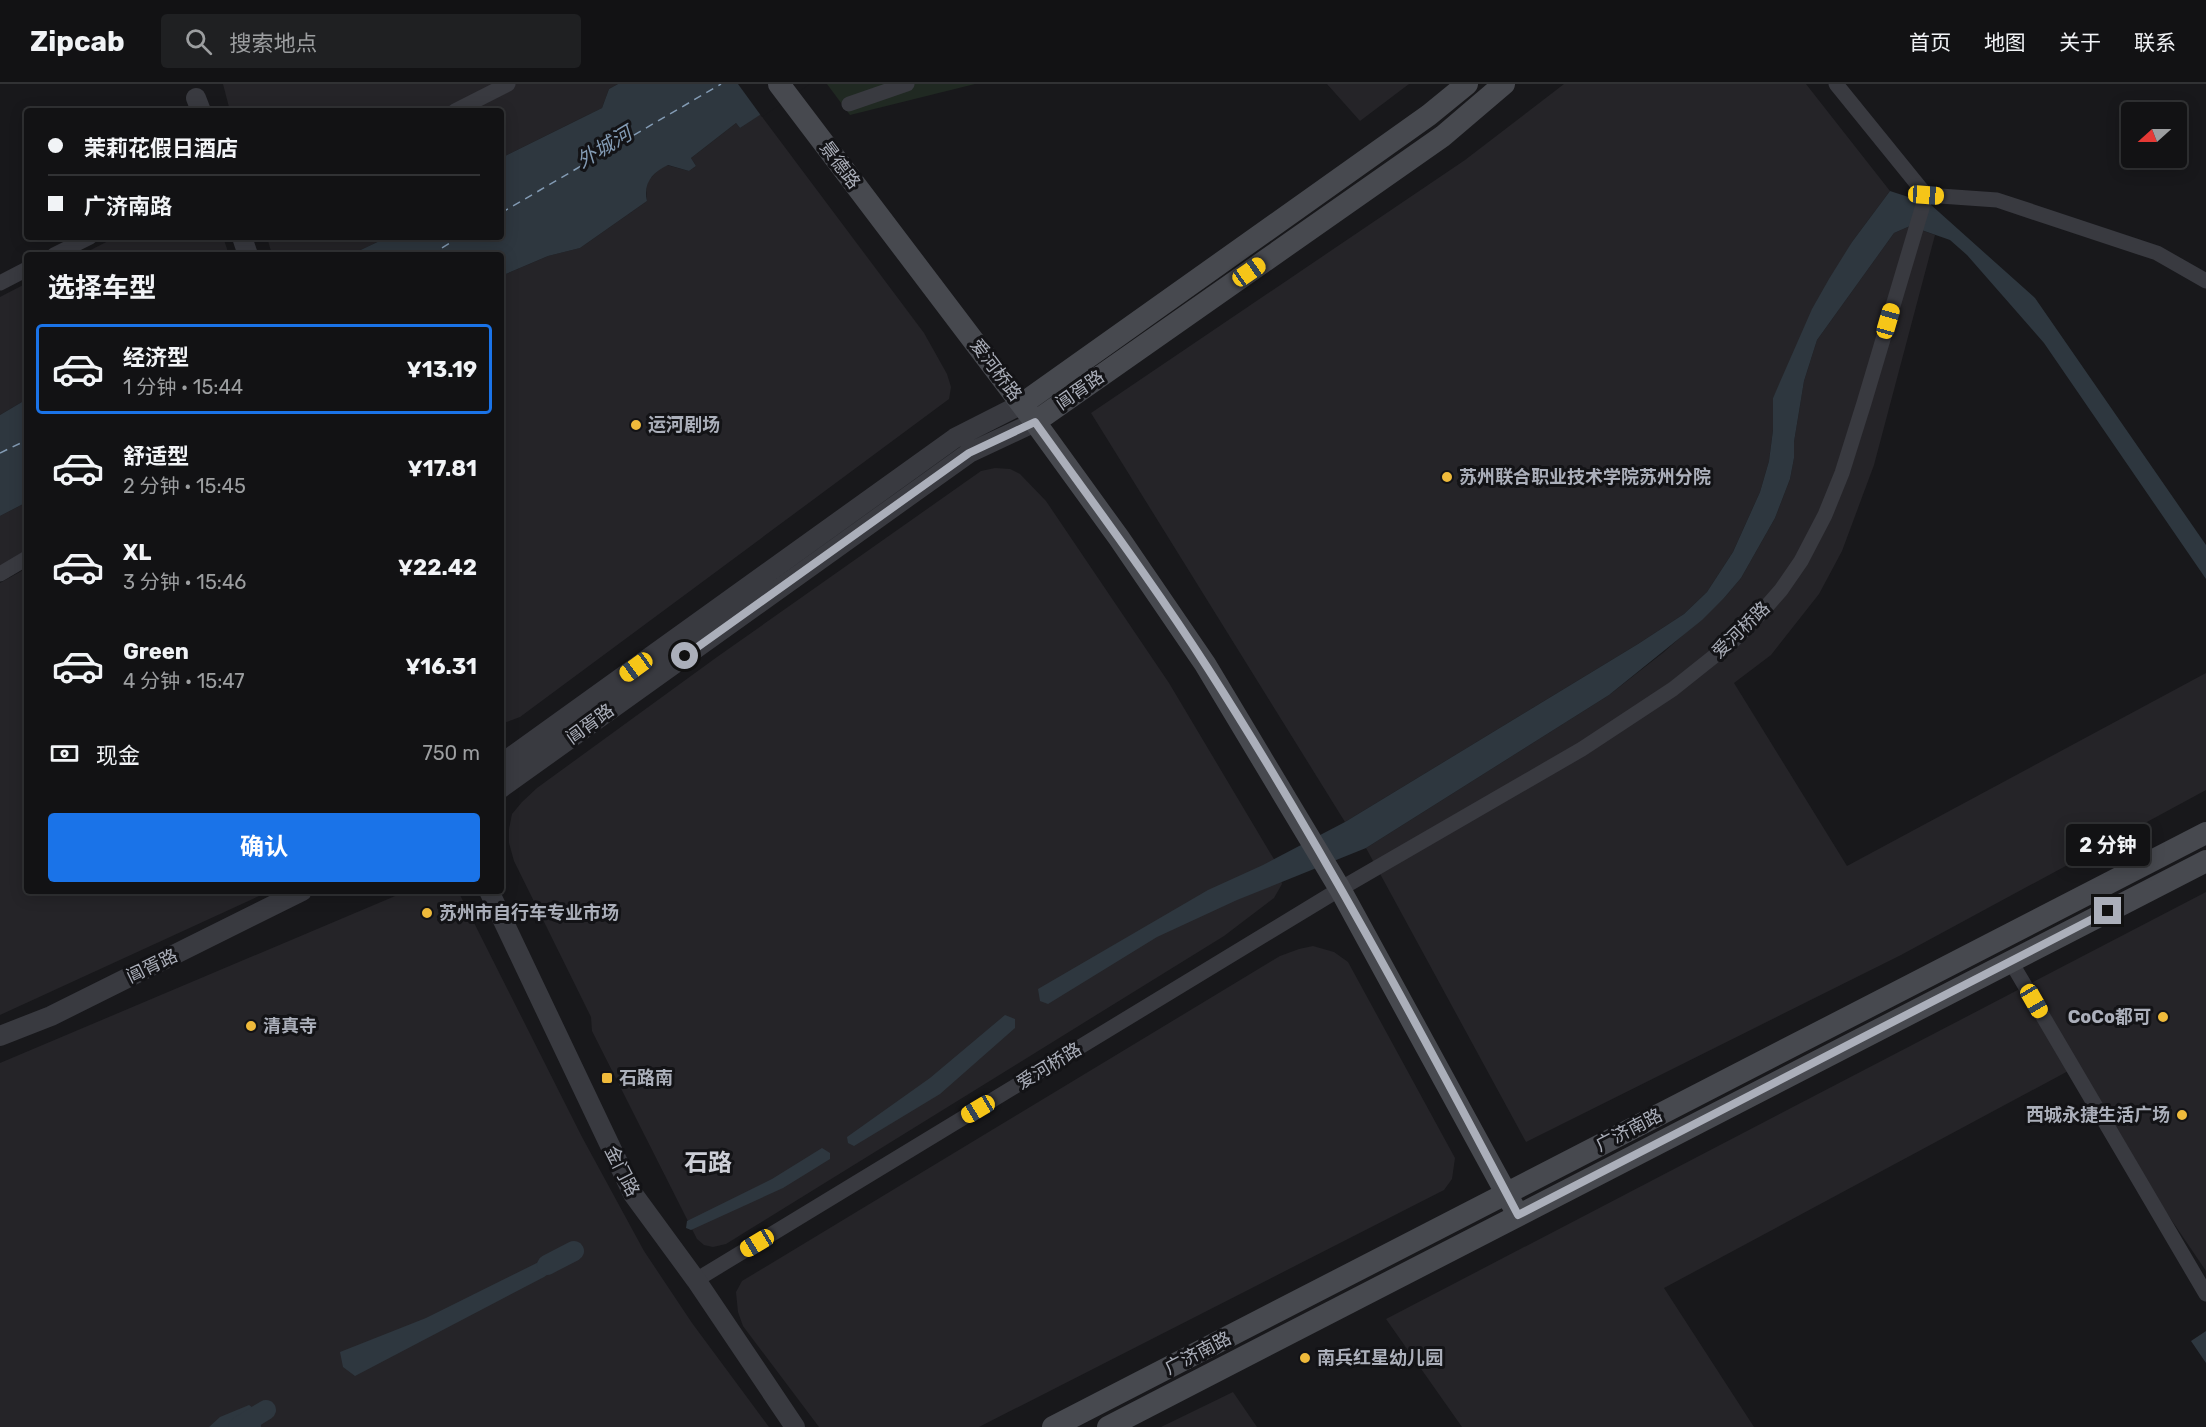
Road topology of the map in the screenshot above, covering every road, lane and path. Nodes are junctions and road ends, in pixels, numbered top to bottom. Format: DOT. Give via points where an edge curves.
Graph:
graph roads {
  1 [pos="508,84"];
  2 [pos="779,84"];
  3 [pos="907,84"];
  4 [pos="1467,84"];
  5 [pos="1504,84"];
  6 [pos="1836,84"];
  7 [pos="849,104"];
  8 [pos="461,108"];
  9 [pos="1925,197"];
  10 [pos="84,240"];
  11 [pos="901,246"];
  12 [pos="60,252"];
  13 [pos="24,271"];
  14 [pos="2206,281"];
  15 [pos="0,283"];
  16 [pos="1028,413"];
  17 [pos="24,560"];
  18 [pos="0,574"];
  19 [pos="504,762"];
  20 [pos="504,786"];
  21 [pos="2206,833"];
  22 [pos="2206,861"];
  23 [pos="1337,884"];
  24 [pos="296,894"];
  25 [pos="490,894"];
  26 [pos="2011,962"];
  27 [pos="0,1036"];
  28 [pos="1507,1193"];
  29 [pos="1518,1215"];
  30 [pos="696,1280"];
  31 [pos="2206,1294"];
  32 [pos="795,1427"];
  33 [pos="1053,1427"];
  34 [pos="1108,1427"];
  1 -- 8 [label="street"];
  2 -- 11 [label="main road, 景德路"];
  3 -- 7 [label="street"];
  4 -- 16 [label="main road, 阊胥路"];
  5 -- 16 [label="main road, 阊胥路" via="1443,136"];
  6 -- 9 [label="street"];
  9 -- 14 [label="street" via="1997,200 2157,253"];
  9 -- 23 [label="street, 爱河桥路" via="1842,473 1801,561 1760,614 1708,662 1631,718"];
  10 -- 12 [label="street"];
  11 -- 16 [label="main road, 爱河桥路"];
  13 -- 15 [label="street"];
  16 -- 19 [label="street, 阊胥路" via="955,438"];
  16 -- 20 [label="street, 阊胥路"];
  16 -- 23 [label="main road, 爱河桥路" via="1194,647"];
  17 -- 18 [label="street"];
  21 -- 28 [label="main road, 广济南路"];
  22 -- 26 [label="main road, 广济南路"];
  23 -- 28 [label="main road, 爱河桥路"];
  23 -- 30 [label="street, 爱河桥路"];
  24 -- 27 [label="street, 阊胥路" via="51,1016"];
  25 -- 30 [label="street, 金门路" via="629,1186"];
  26 -- 29 [label="main road, 广济南路"];
  26 -- 31 [label="street"];
  28 -- 29 [label="main road, 爱河桥路"];
  28 -- 33 [label="main road, 广济南路"];
  29 -- 34 [label="main road, 广济南路"];
  30 -- 32 [label="street, 金门路"];
}
